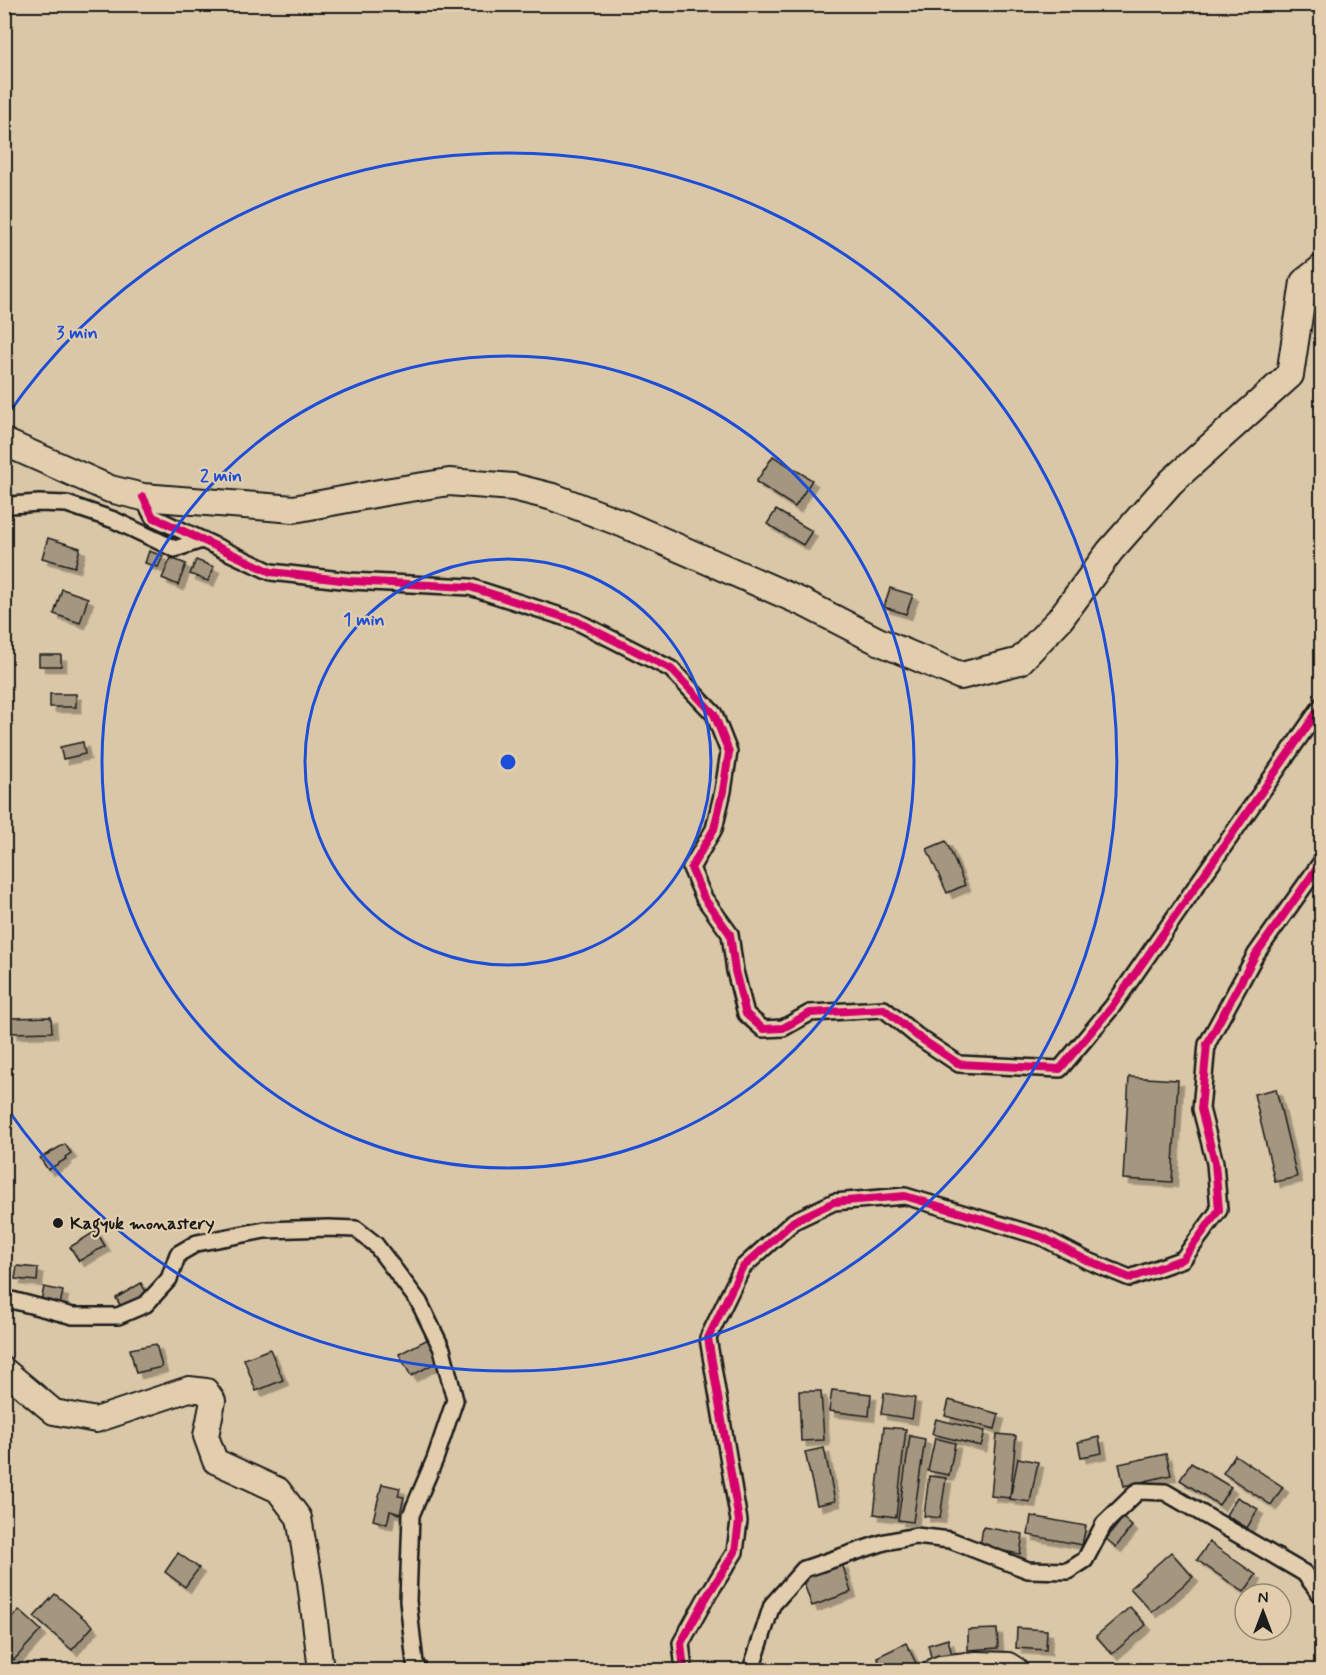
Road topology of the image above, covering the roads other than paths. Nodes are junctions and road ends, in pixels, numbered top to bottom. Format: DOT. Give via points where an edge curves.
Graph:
graph roads {
  1 [pos="1322,268"];
  2 [pos="4,442"];
  3 [pos="143,496"];
  4 [pos="4,508"];
  5 [pos="202,540"];
  6 [pos="1322,705"];
  7 [pos="1322,861"];
  8 [pos="4,1298"];
  9 [pos="4,1370"];
  10 [pos="1322,1596"];
  11 [pos="321,1671"];
  12 [pos="419,1671"];
  13 [pos="684,1671"];
  14 [pos="751,1671"];
  15 [pos="936,1671"];
  16 [pos="1016,1671"];
  1 -- 3 [label="highway" via="1304,282 1290,375 1171,482 1110,551 1060,619 1020,661 961,676 624,524 553,496 513,487 449,482 294,509"];
  2 -- 3 [label="highway" via="110,489"];
  3 -- 5 [label="street" via="153,517"];
  4 -- 5 [label="street" via="67,504 114,520 175,549"];
  5 -- 6 [label="street" via="271,573 470,587 576,621 671,669 714,714 729,752 714,829 691,868 704,898 730,934 746,1014 763,1029 783,1028 810,1013 885,1009 959,1064 1060,1069 1112,1007"];
  7 -- 13 [label="street" via="1256,954 1207,1044 1201,1109 1215,1163 1219,1210 1183,1259 1130,1278 1042,1237 905,1196 834,1202 794,1221 742,1268 708,1338 739,1521 735,1552 681,1643"];
  8 -- 12 [label="street" via="73,1316 118,1316 146,1304 169,1279 178,1254 197,1243 266,1230 356,1228 375,1244 419,1302 442,1349 455,1400 411,1515 408,1601"];
  9 -- 11 [label="main road" via="54,1412 96,1420 189,1389 206,1390 213,1401 206,1436 215,1461 278,1490 299,1518"];
  10 -- 14 [label="street" via="1304,1573 1165,1492 1138,1491 1104,1524 1085,1560 1068,1571 1028,1570 950,1540 916,1536 885,1542 804,1569 772,1605"];
  15 -- 16 [label="main road" via="976,1664 1008,1665"];
}
